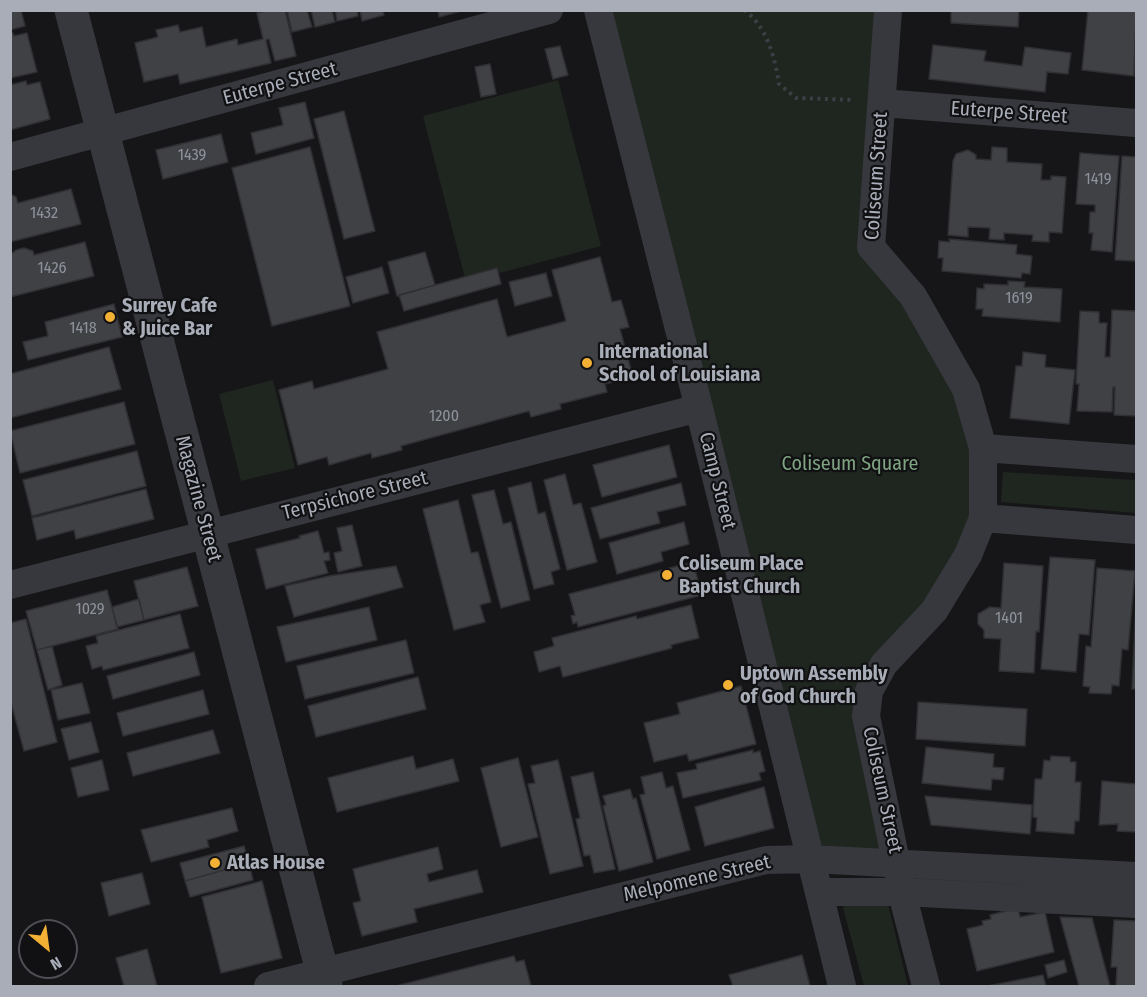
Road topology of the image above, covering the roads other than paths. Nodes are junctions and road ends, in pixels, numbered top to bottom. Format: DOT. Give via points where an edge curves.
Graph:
graph roads {
  1 [pos="71,10"];
  2 [pos="549,10"];
  3 [pos="598,10"];
  4 [pos="888,10"];
  5 [pos="882,103"];
  6 [pos="1137,123"];
  7 [pos="102,133"];
  8 [pos="10,157"];
  9 [pos="699,408"];
  10 [pos="983,448"];
  11 [pos="1137,459"];
  12 [pos="983,518"];
  13 [pos="1137,530"];
  14 [pos="207,533"];
  15 [pos="10,585"];
  16 [pos="810,859"];
  17 [pos="897,863"];
  18 [pos="1137,876"];
  19 [pos="819,892"];
  20 [pos="902,892"];
  21 [pos="1137,904"];
  22 [pos="324,979"];
  23 [pos="268,987"];
  24 [pos="842,987"];
  25 [pos="926,987"];
  1 -- 7 [label="street, Magazine Street"];
  2 -- 7 [label="street, Euterpe Street"];
  3 -- 9 [label="street, Camp Street"];
  4 -- 5 [label="street, Coliseum Street"];
  5 -- 6 [label="street, Euterpe Street"];
  5 -- 10 [label="street, Coliseum Street" via="871,247 913,296 966,389"];
  7 -- 8 [label="street, Euterpe Street"];
  7 -- 14 [label="street, Magazine Street"];
  9 -- 14 [label="street, Terpsichore Street"];
  9 -- 16 [label="street, Camp Street"];
  10 -- 11 [label="street"];
  10 -- 12 [label="street, Coliseum Street"];
  12 -- 13 [label="street"];
  12 -- 17 [label="street, Coliseum Street" via="968,555 934,611 884,664 869,692 867,716"];
  14 -- 15 [label="street, Terpsichore Street"];
  14 -- 22 [label="street, Magazine Street"];
  16 -- 17 [label="street, Melpomene Street"];
  16 -- 19 [label="street, Camp Street"];
  16 -- 22 [label="street, Melpomene Street" via="766,860"];
  17 -- 18 [label="street, Melpomene Street"];
  17 -- 20 [label="street, Coliseum Street"];
  19 -- 20 [label="street"];
  19 -- 24 [label="street, Camp Street"];
  20 -- 21 [label="street"];
  20 -- 25 [label="street, Coliseum Street"];
  22 -- 23 [label="street, Melpomene Street"];
}
